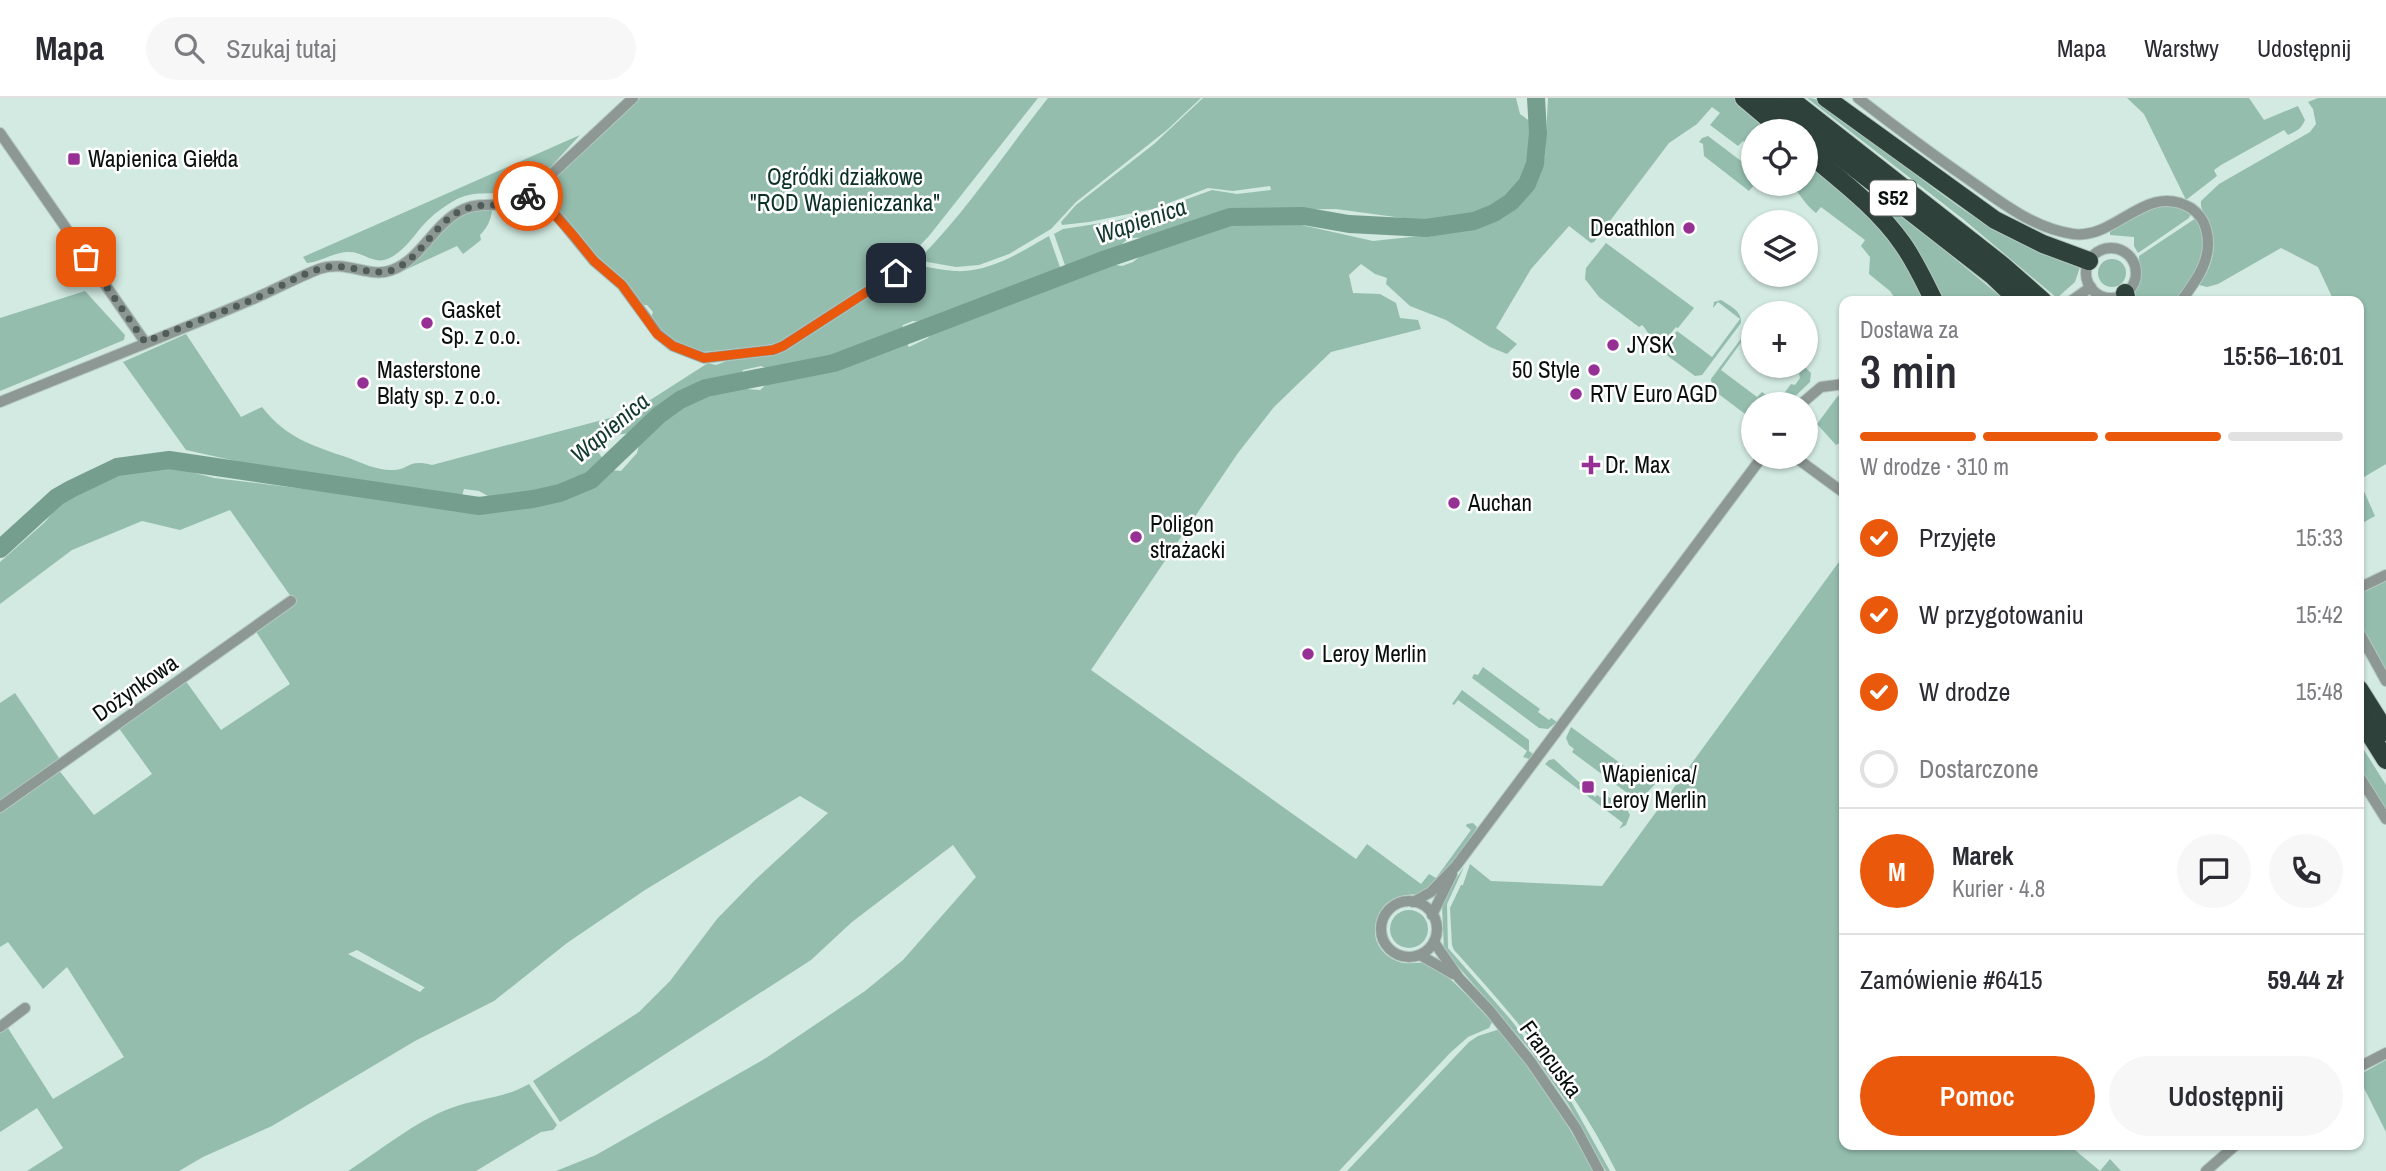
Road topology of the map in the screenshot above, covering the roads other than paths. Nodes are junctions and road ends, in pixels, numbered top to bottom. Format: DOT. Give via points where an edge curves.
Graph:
graph roads {
  1 [pos="633,98"];
  2 [pos="1744,98"];
  3 [pos="1765,98"];
  4 [pos="1789,98"];
  5 [pos="1826,98"];
  6 [pos="1858,98"];
  7 [pos="1769,119"];
  8 [pos="0,133"];
  9 [pos="1818,162"];
  10 [pos="533,191"];
  11 [pos="2089,261"];
  12 [pos="914,262"];
  13 [pos="2091,287"];
  14 [pos="1932,296"];
  15 [pos="2013,296"];
  16 [pos="2037,296"];
  17 [pos="2078,296"];
  18 [pos="2103,296"];
  19 [pos="2127,296"];
  20 [pos="2184,296"];
  21 [pos="145,342"];
  22 [pos="1839,385"];
  23 [pos="1815,392"];
  24 [pos="0,402"];
  25 [pos="1753,469"];
  26 [pos="1811,469"];
  27 [pos="1839,489"];
  28 [pos="2386,575"];
  29 [pos="2364,586"];
  30 [pos="291,601"];
  31 [pos="2364,641"];
  32 [pos="2386,681"];
  33 [pos="2367,716"];
  34 [pos="2386,733"];
  35 [pos="2386,760"];
  36 [pos="2364,784"];
  37 [pos="0,807"];
  38 [pos="2386,819"];
  39 [pos="1456,866"];
  40 [pos="1413,902"];
  41 [pos="1433,915"];
  42 [pos="1434,942"];
  43 [pos="1420,955"];
  44 [pos="1459,978"];
  45 [pos="26,1008"];
  46 [pos="0,1027"];
  47 [pos="2386,1053"];
  48 [pos="2364,1064"];
  49 [pos="2230,1150"];
  50 [pos="1599,1171"];
  51 [pos="2206,1171"];
  1 -- 10 [label="street"];
  2 -- 7 [label="highway"];
  3 -- 15 [label="highway, S52"];
  4 -- 16 [label="highway, S52"];
  5 -- 11 [label="highway" via="1995,220"];
  6 -- 20 [label="street" via="1996,199 2061,232 2084,235 2102,231 2158,202 2192,208 2205,225 2209,250 2206,263"];
  8 -- 21 [label="street"];
  9 -- 14 [label="highway" via="1900,240"];
  10 -- 12 [label="street" via="594,261 622,285 657,334 683,352 704,358 783,346"];
  10 -- 21 [label="street" via="513,204 474,205 456,213 393,270 321,268"];
  11 -- 13 [label="street" via="2086,275"];
  11 -- 19 [label="street" via="2109,248 2130,257 2135,281"];
  13 -- 17 [label="street"];
  13 -- 18 [label="street"];
  21 -- 24 [label="street"];
  22 -- 23 [label="street"];
  25 -- 39 [label="street"];
  26 -- 27 [label="street"];
  28 -- 29 [label="street"];
  30 -- 37 [label="street, Dożynkowa"];
  31 -- 32 [label="street"];
  33 -- 34 [label="highway"];
  33 -- 35 [label="highway"];
  36 -- 38 [label="street"];
  39 -- 40 [label="street"];
  39 -- 41 [label="street"];
  40 -- 41 [label="street"];
  40 -- 43 [label="street" via="1395,905 1381,928 1386,946 1393,952"];
  41 -- 42 [label="street"];
  42 -- 43 [label="street"];
  42 -- 44 [label="street, Francuska"];
  43 -- 44 [label="street, Francuska"];
  44 -- 50 [label="street, Francuska" via="1531,1062"];
  45 -- 46 [label="street"];
  47 -- 48 [label="street"];
  49 -- 51 [label="street"];
}
